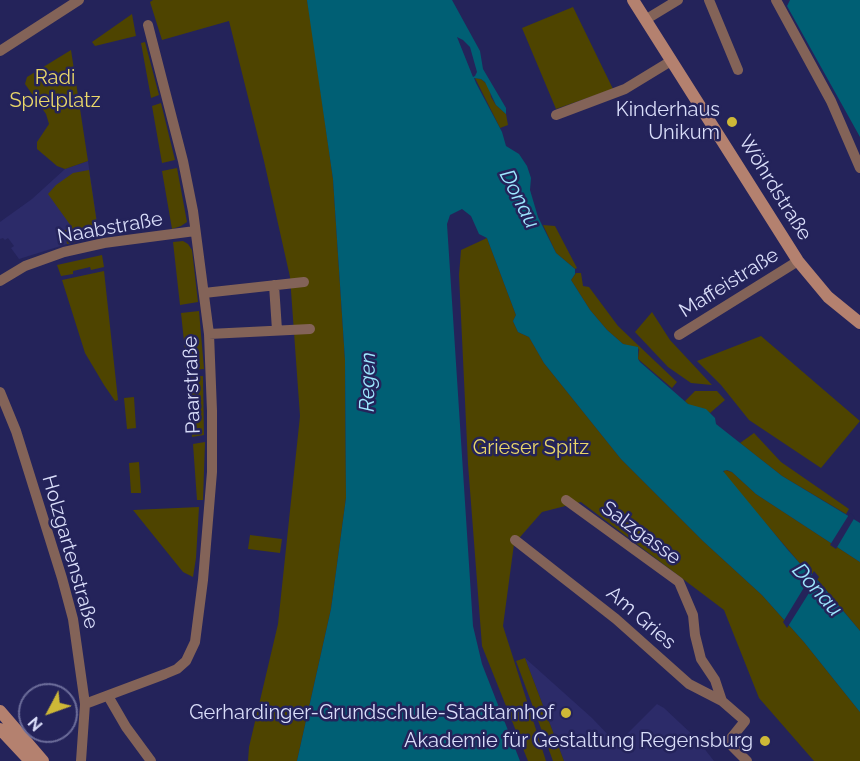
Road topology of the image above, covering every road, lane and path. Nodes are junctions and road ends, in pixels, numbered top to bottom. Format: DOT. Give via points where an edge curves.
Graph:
graph roads {
  1 [pos="80,0"];
  2 [pos="633,0"];
  3 [pos="678,0"];
  4 [pos="709,0"];
  5 [pos="776,0"];
  6 [pos="645,20"];
  7 [pos="148,25"];
  8 [pos="0,51"];
  9 [pos="671,61"];
  10 [pos="738,70"];
  11 [pos="556,115"];
  12 [pos="860,168"];
  13 [pos="195,231"];
  14 [pos="798,261"];
  15 [pos="0,281"];
  16 [pos="304,282"];
  17 [pos="274,285"];
  18 [pos="204,293"];
  19 [pos="860,323"];
  20 [pos="310,329"];
  21 [pos="277,330"];
  22 [pos="209,334"];
  23 [pos="679,335"];
  24 [pos="0,392"];
  25 [pos="566,500"];
  26 [pos="515,540"];
  27 [pos="108,696"];
  28 [pos="723,701"];
  29 [pos="85,704"];
  30 [pos="0,711"];
  31 [pos="0,729"];
  32 [pos="30,761"];
  33 [pos="43,761"];
  34 [pos="81,761"];
  35 [pos="151,761"];
  36 [pos="747,761"];
  1 -- 8 [label="street"];
  2 -- 6 [label="street, Wöhrdstraße"];
  3 -- 6 [label="street"];
  4 -- 10 [label="street"];
  5 -- 12 [label="street" via="831,102"];
  6 -- 9 [label="street, Wöhrdstraße"];
  7 -- 13 [label="street, Paarstraße" via="183,161"];
  9 -- 11 [label="street" via="625,89"];
  9 -- 14 [label="street, Wöhrdstraße"];
  13 -- 15 [label="street, Naabstraße" via="64,252 25,266"];
  13 -- 18 [label="street, Paarstraße"];
  14 -- 19 [label="street, Wöhrdstraße" via="828,297"];
  14 -- 23 [label="street, Maffeistraße"];
  16 -- 17 [label="street"];
  17 -- 18 [label="street"];
  17 -- 21 [label="street"];
  18 -- 22 [label="street, Paarstraße"];
  20 -- 21 [label="street"];
  21 -- 22 [label="street"];
  22 -- 27 [label="street, Paarstraße" via="211,488 195,642 186,661 177,669"];
  24 -- 29 [label="street, Holzgartenstraße" via="63,578"];
  25 -- 28 [label="street, Salzgasse" via="679,582 693,615 700,659 715,680"];
  26 -- 28 [label="street, Am Gries" via="616,619 689,684"];
  27 -- 29 [label="street, Paarstraße"];
  27 -- 35 [label="street"];
  28 -- 36 [label="street, Am Gries" via="745,721 728,742"];
  29 -- 34 [label="street, Holzgartenstraße"];
  30 -- 33 [label="street"];
  31 -- 32 [label="street"];
}
